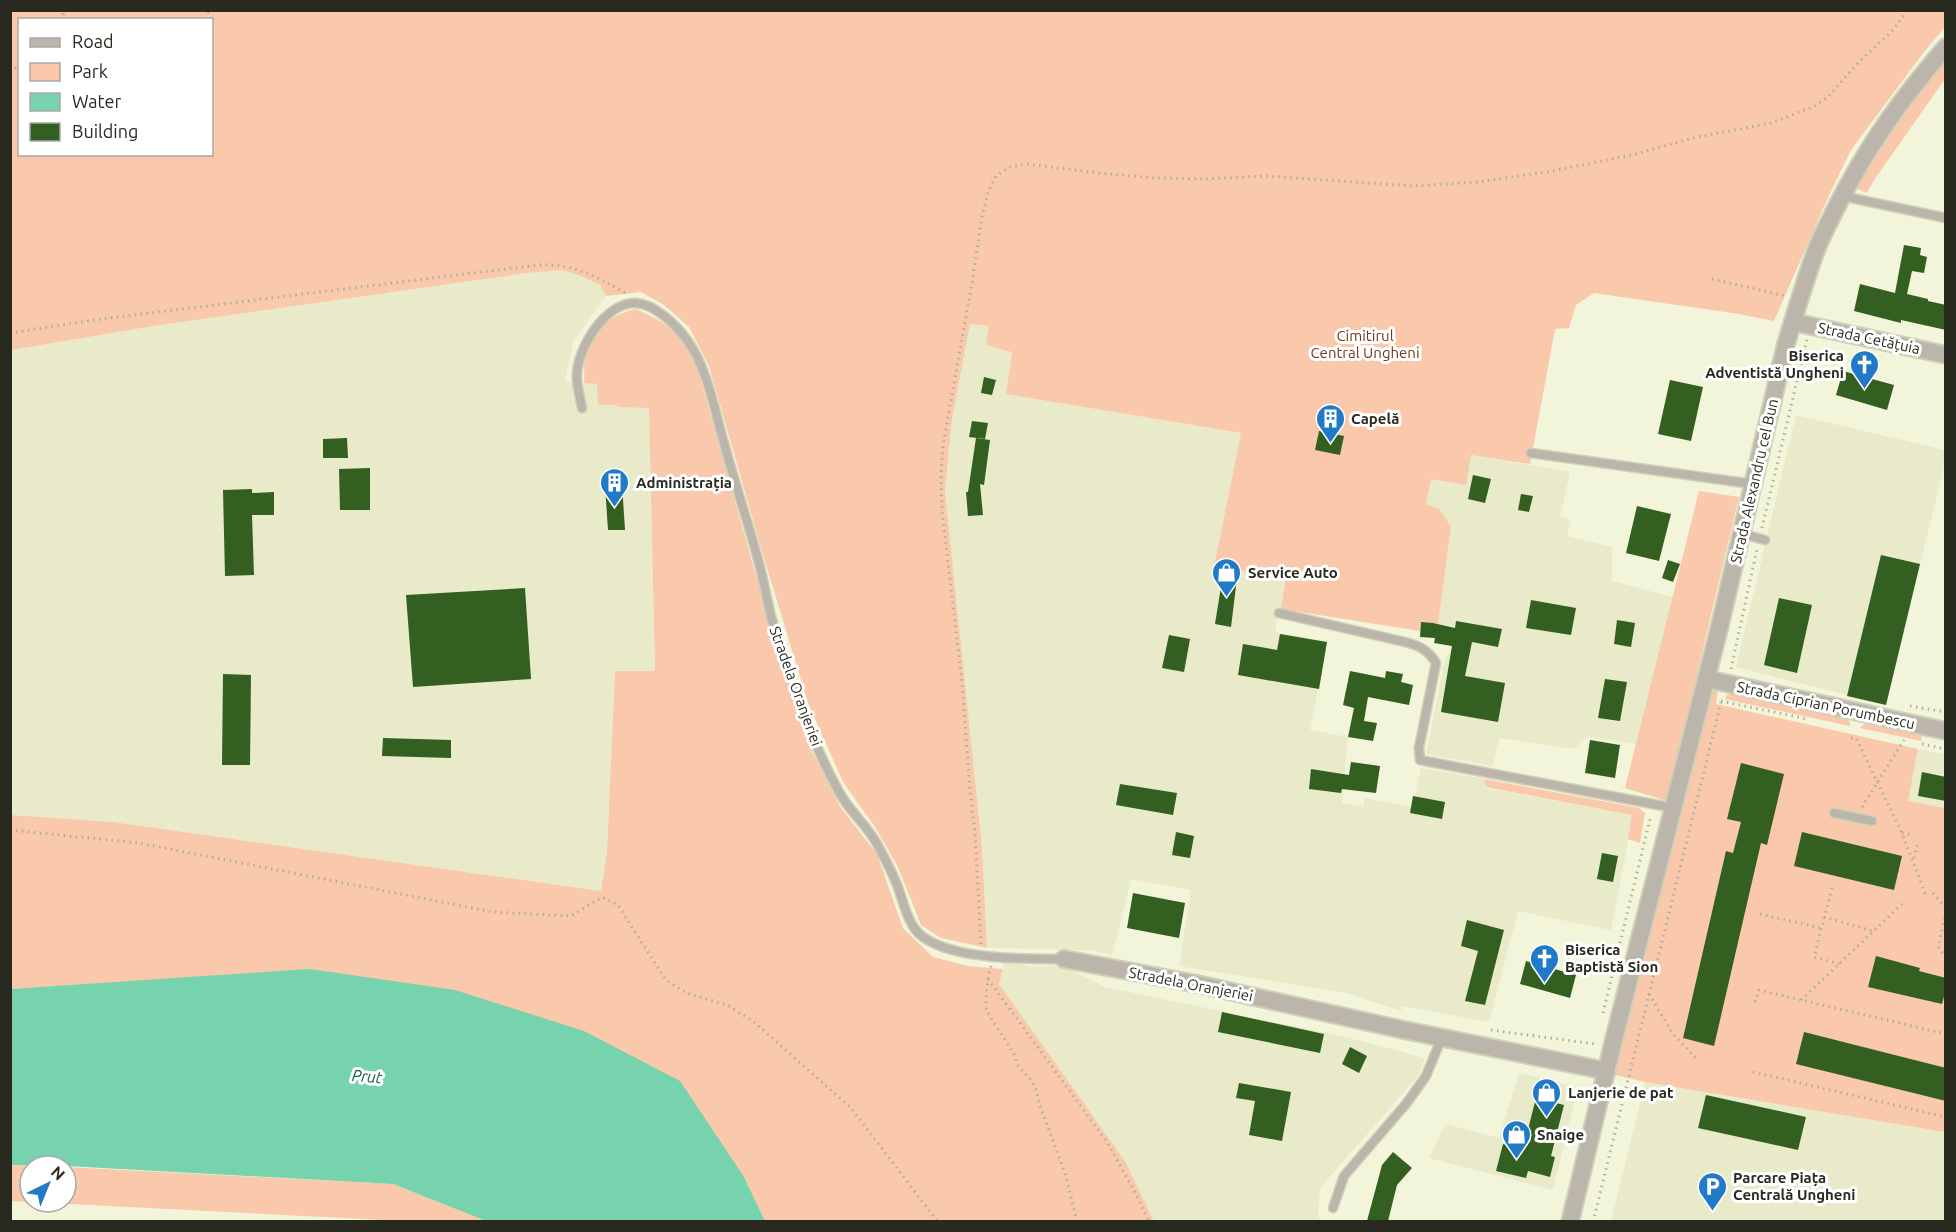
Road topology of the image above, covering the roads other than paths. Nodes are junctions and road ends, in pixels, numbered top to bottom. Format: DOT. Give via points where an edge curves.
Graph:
graph roads {
  1 [pos="1946,47"];
  2 [pos="1842,196"];
  3 [pos="1946,218"];
  4 [pos="1802,324"];
  5 [pos="1946,355"];
  6 [pos="582,408"];
  7 [pos="1531,453"];
  8 [pos="1752,484"];
  9 [pos="1743,534"];
  10 [pos="1762,539"];
  11 [pos="1280,613"];
  12 [pos="1707,679"];
  13 [pos="1946,731"];
  14 [pos="1674,808"];
  15 [pos="1834,813"];
  16 [pos="1872,821"];
  17 [pos="1064,959"];
  18 [pos="1442,1037"];
  19 [pos="1607,1071"];
  20 [pos="1333,1208"];
  21 [pos="1570,1221"];
  1 -- 2 [label="street, Strada Alexandru cel Bun" via="1887,119"];
  2 -- 3 [label="lane"];
  2 -- 4 [label="street, Strada Alexandru cel Bun" via="1799,299"];
  4 -- 5 [label="street, Strada Cetățuia"];
  4 -- 8 [label="street, Strada Alexandru cel Bun" via="1786,344"];
  6 -- 17 [label="lane, Stradela Oranjeriei" via="577,374 584,346 596,326 627,304 638,303 666,316 688,341 705,375 799,702 840,794 876,842 908,917 920,935 942,946 981,955"];
  7 -- 8 [label="lane"];
  8 -- 9 [label="street, Strada Alexandru cel Bun"];
  9 -- 10 [label="lane"];
  9 -- 12 [label="street, Strada Alexandru cel Bun"];
  11 -- 14 [label="lane" via="1420,646 1431,655 1436,663 1420,760"];
  12 -- 13 [label="street, Strada Ciprian Porumbescu"];
  12 -- 14 [label="street, Strada Alexandru cel Bun"];
  14 -- 19 [label="street, Strada Alexandru cel Bun"];
  15 -- 16 [label="lane"];
  17 -- 18 [label="street, Stradela Oranjeriei"];
  18 -- 19 [label="street, Stradela Oranjeriei"];
  18 -- 20 [label="lane" via="1420,1085 1344,1176"];
  19 -- 21 [label="street, Strada Alexandru cel Bun"];
}
